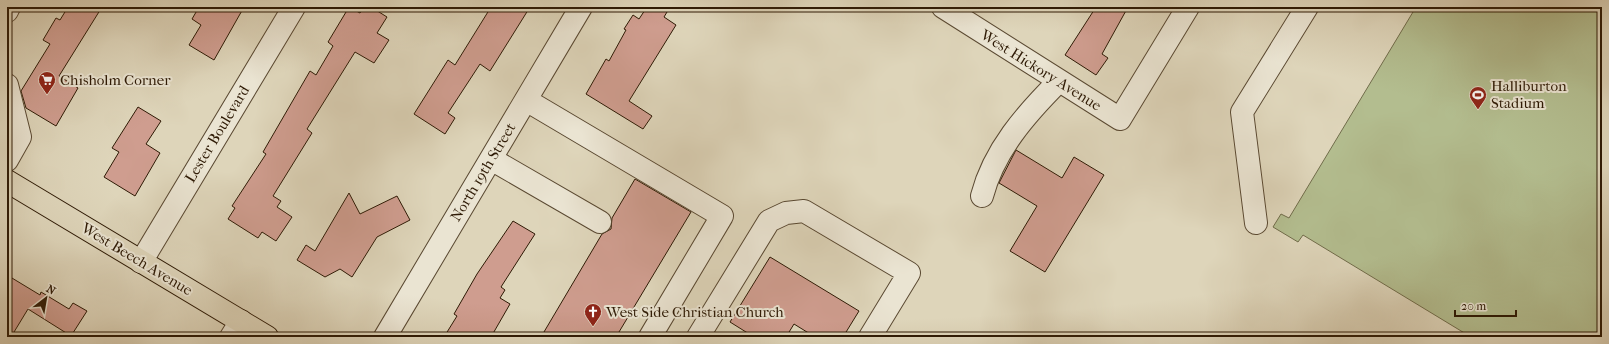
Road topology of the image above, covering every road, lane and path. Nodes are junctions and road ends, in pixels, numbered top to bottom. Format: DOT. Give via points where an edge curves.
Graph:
graph roads {
  1 [pos="10,7"];
  2 [pos="294,7"];
  3 [pos="581,7"];
  4 [pos="942,7"];
  5 [pos="1188,7"];
  6 [pos="1307,7"];
  7 [pos="7,11"];
  8 [pos="1059,81"];
  9 [pos="7,85"];
  10 [pos="526,100"];
  11 [pos="491,159"];
  12 [pos="7,160"];
  13 [pos="7,181"];
  14 [pos="982,196"];
  15 [pos="600,222"];
  16 [pos="1256,223"];
  17 [pos="141,262"];
  18 [pos="236,329"];
  19 [pos="267,337"];
  20 [pos="385,337"];
  21 [pos="650,337"];
  22 [pos="698,337"];
  23 [pos="870,337"];
  1 -- 7 [label="street"];
  2 -- 17 [label="street, Lester Boulevard"];
  3 -- 10 [label="street, North 19th Street"];
  4 -- 8 [label="street, West Hickory Avenue"];
  5 -- 8 [label="street, West Hickory Avenue" via="1120,119"];
  6 -- 16 [label="street" via="1242,112"];
  8 -- 14 [label="street" via="1030,109 1010,136 989,175"];
  9 -- 12 [label="street" via="20,137"];
  10 -- 11 [label="street, North 19th Street"];
  10 -- 21 [label="street" via="722,216"];
  11 -- 15 [label="street"];
  11 -- 20 [label="street, North 19th Street"];
  13 -- 17 [label="main road, West Beech Avenue"];
  17 -- 18 [label="main road, West Beech Avenue"];
  18 -- 19 [label="main road, West Beech Avenue"];
  22 -- 23 [label="street" via="769,221 786,213 804,211 909,273"];
}
